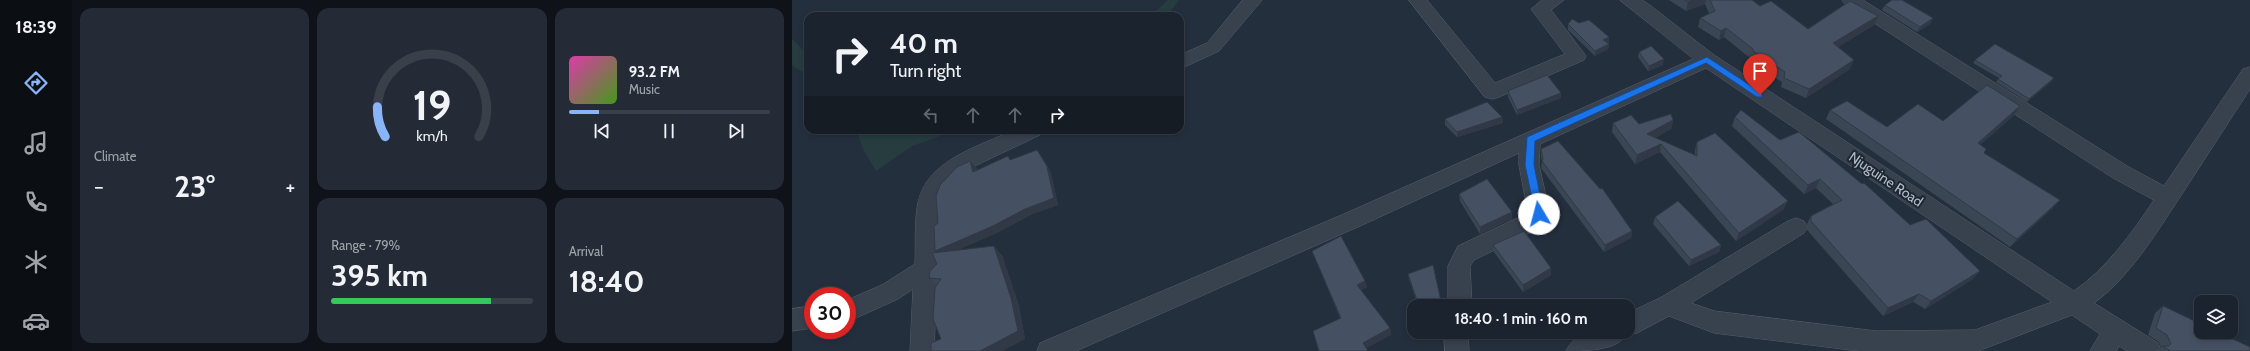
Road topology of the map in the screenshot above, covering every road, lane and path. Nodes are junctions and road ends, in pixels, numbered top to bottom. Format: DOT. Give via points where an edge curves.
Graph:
graph roads {
  1 [pos="1253,0"];
  2 [pos="1418,0"];
  3 [pos="1555,0"];
  4 [pos="1629,0"];
  5 [pos="1851,0"];
  6 [pos="1707,60"];
  7 [pos="1184,62"];
  8 [pos="2250,74"];
  9 [pos="1024,134"];
  10 [pos="1530,140"];
  11 [pos="2168,198"];
  12 [pos="1796,227"];
  13 [pos="926,269"];
  14 [pos="1460,299"];
  15 [pos="2074,304"];
  16 [pos="1668,305"];
  17 [pos="856,307"];
  18 [pos="804,318"];
  19 [pos="792,320"];
  20 [pos="1635,322"];
  21 [pos="2116,332"];
  22 [pos="1840,337"];
  23 [pos="1456,339"];
  24 [pos="1601,339"];
  25 [pos="922,351"];
  26 [pos="1049,351"];
  27 [pos="1457,351"];
  28 [pos="1578,351"];
  29 [pos="1820,351"];
  30 [pos="2102,351"];
  31 [pos="2149,351"];
  1 -- 7 [label="street" via="1213,47"];
  2 -- 3 [label="street" via="1492,92 1577,56 1540,9"];
  4 -- 6 [label="street, Njuguine Road"];
  5 -- 11 [label="street" via="2120,172"];
  6 -- 10 [label="street"];
  6 -- 15 [label="street, Njuguine Road"];
  8 -- 11 [label="street"];
  9 -- 13 [label="street" via="955,166 943,177 929,202"];
  10 -- 14 [label="street" via="1529,165 1539,214 1534,222 1466,254 1459,266"];
  10 -- 26 [label="street"];
  11 -- 15 [label="street" via="2144,233 2100,286"];
  12 -- 16 [label="street"];
  13 -- 17 [label="street" via="890,292"];
  13 -- 25 [label="street"];
  15 -- 21 [label="street, Njuguine Road"];
  15 -- 22 [label="street" via="1975,341 1876,342"];
  16 -- 20 [label="street"];
  16 -- 22 [label="street" via="1714,322"];
  18 -- 19 [label="street"];
  21 -- 30 [label="street"];
  21 -- 31 [label="street, Njuguine Road"];
  22 -- 29 [label="street"];
  23 -- 27 [label="street"];
  24 -- 28 [label="street"];
}
